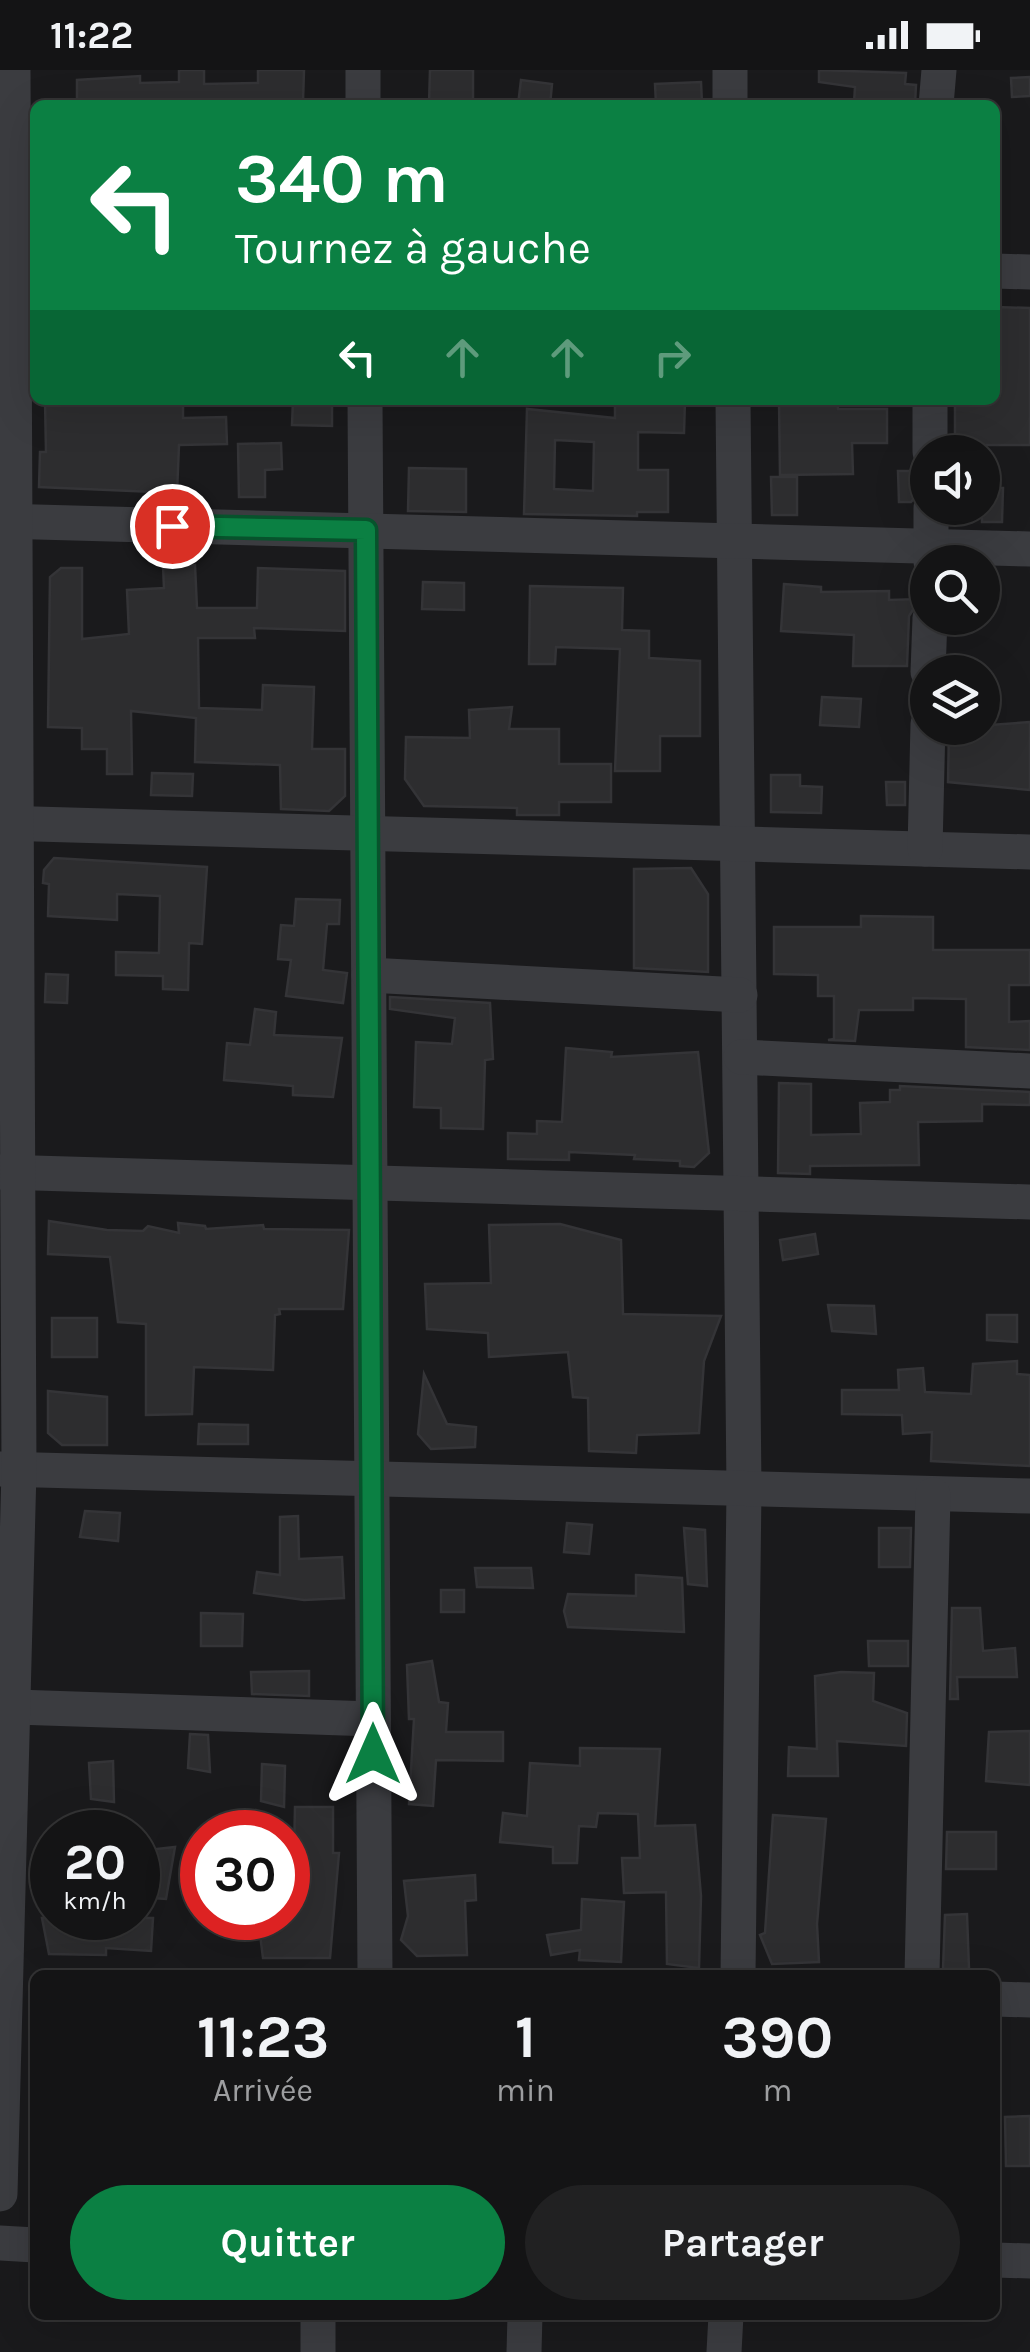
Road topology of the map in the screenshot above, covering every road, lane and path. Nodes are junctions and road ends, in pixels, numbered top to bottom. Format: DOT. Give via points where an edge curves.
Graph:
graph roads {
  1 [pos="13,70"];
  2 [pos="363,70"];
  3 [pos="730,70"];
  4 [pos="939,70"];
  5 [pos="363,100"];
  6 [pos="730,100"];
  7 [pos="936,100"];
  8 [pos="17,243"];
  9 [pos="1000,271"];
  10 [pos="1030,272"];
  11 [pos="365,405"];
  12 [pos="733,405"];
  13 [pos="930,405"];
  14 [pos="930,435"];
  15 [pos="9,521"];
  16 [pos="366,530"];
  17 [pos="737,541"];
  18 [pos="1030,549"];
  19 [pos="1000,551"];
  20 [pos="910,553"];
  21 [pos="927,745"];
  22 [pos="9,824"];
  23 [pos="368,833"];
  24 [pos="740,844"];
  25 [pos="925,849"];
  26 [pos="1030,852"];
  27 [pos="368,975"];
  28 [pos="740,995"];
  29 [pos="741,1057"];
  30 [pos="1030,1071"];
  31 [pos="10,1172"];
  32 [pos="370,1182"];
  33 [pos="742,1193"];
  34 [pos="1030,1202"];
  35 [pos="10,1470"];
  36 [pos="372,1477"];
  37 [pos="744,1490"];
  38 [pos="933,1495"];
  39 [pos="1030,1496"];
  40 [pos="15,1707"];
  41 [pos="373,1719"];
  42 [pos="6,1788"];
  43 [pos="375,1970"];
  44 [pos="738,1970"];
  45 [pos="922,1970"];
  46 [pos="17,1974"];
  47 [pos="1000,1999"];
  48 [pos="1030,2000"];
  49 [pos="0,2194"];
  50 [pos="0,2243"];
  51 [pos="30,2245"];
  52 [pos="1000,2260"];
  53 [pos="1030,2260"];
  54 [pos="318,2320"];
  55 [pos="524,2320"];
  56 [pos="726,2320"];
  57 [pos="318,2352"];
  58 [pos="524,2352"];
  59 [pos="724,2352"];
  1 -- 8 [label="street"];
  2 -- 5 [label="street"];
  3 -- 6 [label="street"];
  4 -- 7 [label="street"];
  8 -- 15 [label="street"];
  9 -- 10 [label="street"];
  11 -- 16 [label="street"];
  12 -- 17 [label="street"];
  13 -- 14 [label="street"];
  15 -- 16 [label="street"];
  15 -- 22 [label="street"];
  16 -- 17 [label="street"];
  16 -- 23 [label="street"];
  17 -- 20 [label="street"];
  17 -- 24 [label="street"];
  18 -- 19 [label="street"];
  21 -- 25 [label="street"];
  22 -- 23 [label="street"];
  22 -- 31 [label="street"];
  23 -- 24 [label="street"];
  23 -- 27 [label="street"];
  24 -- 25 [label="street"];
  24 -- 28 [label="street"];
  25 -- 26 [label="street"];
  27 -- 28 [label="street"];
  27 -- 32 [label="street"];
  28 -- 29 [label="street"];
  29 -- 30 [label="street"];
  29 -- 33 [label="street"];
  31 -- 32 [label="street"];
  31 -- 35 [label="street"];
  32 -- 33 [label="street"];
  32 -- 36 [label="street"];
  33 -- 34 [label="street"];
  33 -- 37 [label="street"];
  35 -- 36 [label="street"];
  35 -- 40 [label="street"];
  36 -- 37 [label="street"];
  36 -- 41 [label="street"];
  37 -- 38 [label="street"];
  37 -- 44 [label="street"];
  38 -- 39 [label="street"];
  38 -- 45 [label="street"];
  40 -- 41 [label="street"];
  40 -- 42 [label="street"];
  41 -- 43 [label="street"];
  42 -- 46 [label="street"];
  46 -- 49 [label="street"];
  47 -- 48 [label="street"];
  50 -- 51 [label="street"];
  52 -- 53 [label="street"];
  54 -- 57 [label="street"];
  55 -- 58 [label="street"];
  56 -- 59 [label="street"];
}
